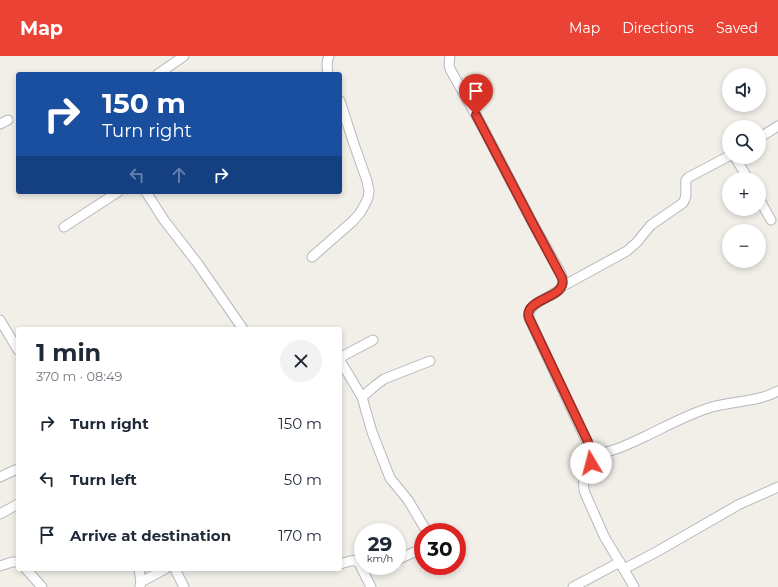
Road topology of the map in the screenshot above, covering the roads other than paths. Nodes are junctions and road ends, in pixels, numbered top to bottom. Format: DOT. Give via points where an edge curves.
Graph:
graph roads {
  1 [pos="184,56"];
  2 [pos="329,56"];
  3 [pos="450,56"];
  4 [pos="161,72"];
  5 [pos="328,72"];
  6 [pos="342,107"];
  7 [pos="778,126"];
  8 [pos="766,134"];
  9 [pos="722,160"];
  10 [pos="115,194"];
  11 [pos="147,194"];
  12 [pos="766,211"];
  13 [pos="771,220"];
  14 [pos="64,227"];
  15 [pos="312,258"];
  16 [pos="563,286"];
  17 [pos="0,320"];
  18 [pos="242,327"];
  19 [pos="373,340"];
  20 [pos="16,347"];
  21 [pos="342,356"];
  22 [pos="430,361"];
  23 [pos="342,364"];
  24 [pos="778,392"];
  25 [pos="362,397"];
  26 [pos="592,454"];
  27 [pos="16,470"];
  28 [pos="0,477"];
  29 [pos="778,487"];
  30 [pos="16,505"];
  31 [pos="0,514"];
  32 [pos="422,523"];
  33 [pos="354,560"];
  34 [pos="16,562"];
  35 [pos="342,563"];
  36 [pos="0,566"];
  37 [pos="622,566"];
  38 [pos="28,571"];
  39 [pos="139,571"];
  40 [pos="162,571"];
  41 [pos="176,571"];
  42 [pos="365,575"];
  43 [pos="140,584"];
  44 [pos="42,587"];
  45 [pos="184,587"];
  46 [pos="371,587"];
  47 [pos="573,587"];
  48 [pos="634,587"];
  1 -- 4 [label="street"];
  2 -- 5 [label="street"];
  3 -- 16 [label="street" via="450,69 560,272"];
  6 -- 15 [label="street" via="367,181 368,198 353,221"];
  7 -- 8 [label="street"];
  9 -- 16 [label="street" via="689,177 686,180 686,200 651,225 632,247"];
  10 -- 14 [label="street"];
  11 -- 18 [label="street"];
  12 -- 13 [label="street"];
  16 -- 26 [label="street" via="533,306 528,313"];
  17 -- 20 [label="street"];
  19 -- 21 [label="street"];
  22 -- 25 [label="street" via="384,379"];
  23 -- 25 [label="street"];
  24 -- 26 [label="street" via="703,410 618,449"];
  25 -- 32 [label="street" via="390,478 408,500"];
  26 -- 37 [label="street" via="583,488 604,536"];
  27 -- 28 [label="street"];
  29 -- 37 [label="street" via="738,505 658,551"];
  30 -- 31 [label="street"];
  33 -- 35 [label="street"];
  34 -- 36 [label="street"];
  37 -- 47 [label="street"];
  37 -- 48 [label="street"];
  38 -- 44 [label="street"];
  39 -- 43 [label="street"];
  40 -- 43 [label="street"];
  41 -- 45 [label="street"];
  42 -- 46 [label="street"];
}
